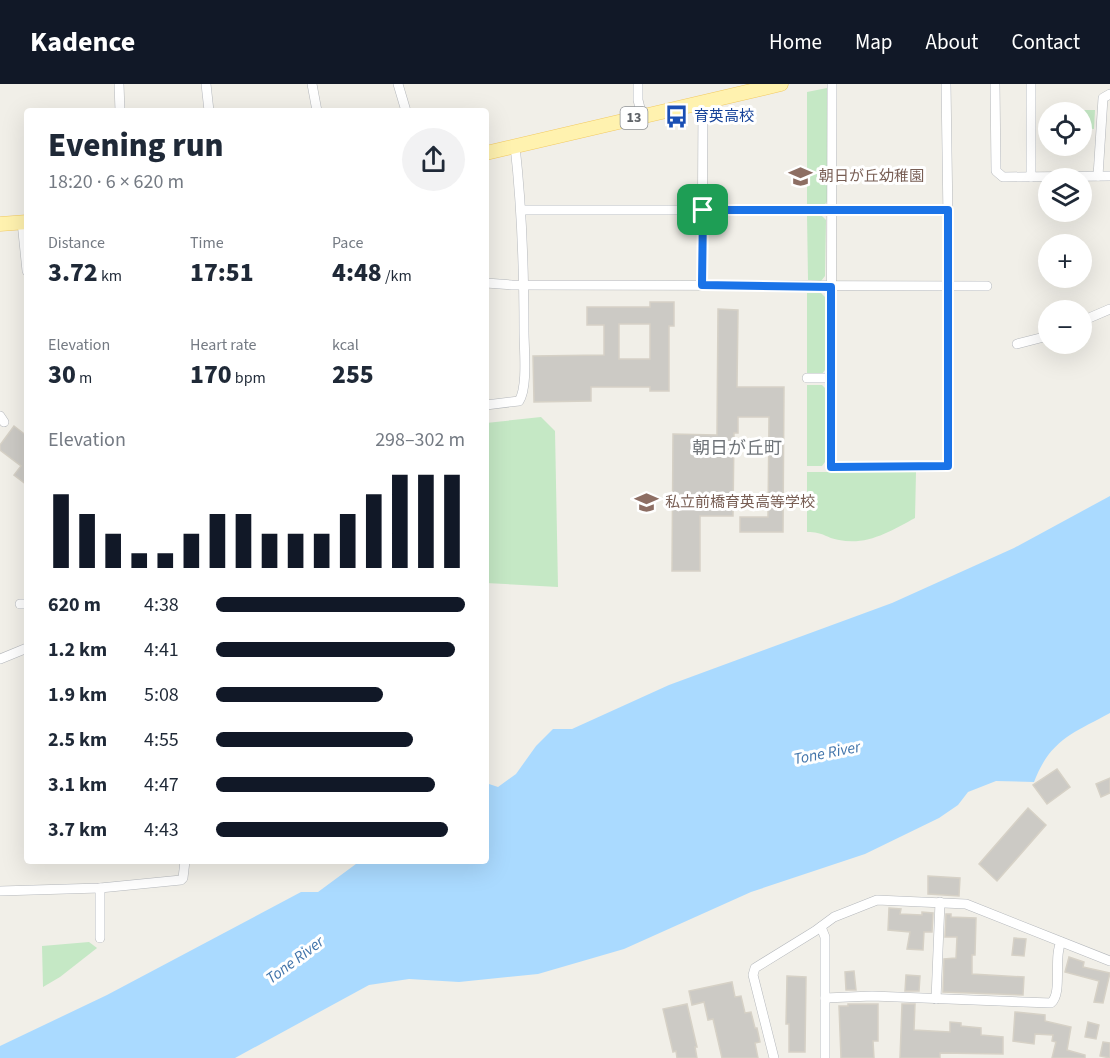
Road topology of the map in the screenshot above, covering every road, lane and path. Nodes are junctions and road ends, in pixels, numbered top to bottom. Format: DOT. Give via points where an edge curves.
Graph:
graph roads {
  1 [pos="119,84"];
  2 [pos="206,84"];
  3 [pos="312,84"];
  4 [pos="398,84"];
  5 [pos="638,84"];
  6 [pos="781,84"];
  7 [pos="832,84"];
  8 [pos="945,84"];
  9 [pos="995,84"];
  10 [pos="1030,84"];
  11 [pos="1110,94"];
  12 [pos="703,102"];
  13 [pos="120,108"];
  14 [pos="208,108"];
  15 [pos="316,108"];
  16 [pos="405,108"];
  17 [pos="642,116"];
  18 [pos="515,146"];
  19 [pos="489,152"];
  20 [pos="1098,176"];
  21 [pos="1110,176"];
  22 [pos="1031,177"];
  23 [pos="522,210"];
  24 [pos="703,210"];
  25 [pos="948,210"];
  26 [pos="832,211"];
  27 [pos="24,222"];
  28 [pos="0,224"];
  29 [pos="489,283"];
  30 [pos="524,285"];
  31 [pos="702,285"];
  32 [pos="949,286"];
  33 [pos="987,286"];
  34 [pos="831,287"];
  35 [pos="1110,309"];
  36 [pos="1092,317"];
  37 [pos="1038,339"];
  38 [pos="1017,344"];
  39 [pos="807,378"];
  40 [pos="831,378"];
  41 [pos="489,405"];
  42 [pos="24,649"];
  43 [pos="0,659"];
  44 [pos="184,864"];
  45 [pos="100,888"];
  46 [pos="0,891"];
  47 [pos="940,902"];
  48 [pos="821,927"];
  49 [pos="100,938"];
  50 [pos="1061,942"];
  51 [pos="1110,961"];
  52 [pos="825,998"];
  53 [pos="936,999"];
  54 [pos="774,1058"];
  55 [pos="825,1058"];
  1 -- 13 [label="street"];
  2 -- 14 [label="street"];
  3 -- 15 [label="street"];
  4 -- 16 [label="street"];
  5 -- 17 [label="street"];
  6 -- 12 [label="main road, 13"];
  7 -- 26 [label="street"];
  8 -- 25 [label="street"];
  9 -- 22 [label="street" via="996,171 1003,177"];
  10 -- 22 [label="street"];
  11 -- 20 [label="street" via="1103,98"];
  12 -- 17 [label="main road, 13"];
  12 -- 24 [label="street"];
  17 -- 18 [label="main road, 13"];
  18 -- 19 [label="main road, 13"];
  18 -- 23 [label="street"];
  20 -- 21 [label="street"];
  20 -- 22 [label="street"];
  23 -- 24 [label="street"];
  23 -- 30 [label="street"];
  24 -- 26 [label="street"];
  24 -- 31 [label="street"];
  25 -- 26 [label="street"];
  25 -- 32 [label="street"];
  26 -- 34 [label="street"];
  27 -- 28 [label="main road"];
  29 -- 30 [label="street"];
  30 -- 31 [label="street"];
  30 -- 41 [label="street" via="521,399"];
  31 -- 34 [label="street"];
  32 -- 33 [label="street"];
  32 -- 34 [label="street"];
  32 -- 40 [label="street" via="948,466 831,467"];
  34 -- 40 [label="street"];
  35 -- 36 [label="street"];
  37 -- 38 [label="street"];
  39 -- 40 [label="street"];
  42 -- 43 [label="street"];
  44 -- 45 [label="street" via="181,880"];
  45 -- 46 [label="street"];
  45 -- 49 [label="street"];
  47 -- 48 [label="street" via="874,901 834,917"];
  47 -- 50 [label="street" via="966,904"];
  47 -- 53 [label="street"];
  48 -- 52 [label="street" via="825,937"];
  48 -- 54 [label="street" via="754,970"];
  50 -- 51 [label="street"];
  50 -- 53 [label="street" via="1056,997 1051,1003"];
  52 -- 53 [label="street"];
  52 -- 55 [label="street"];
}
